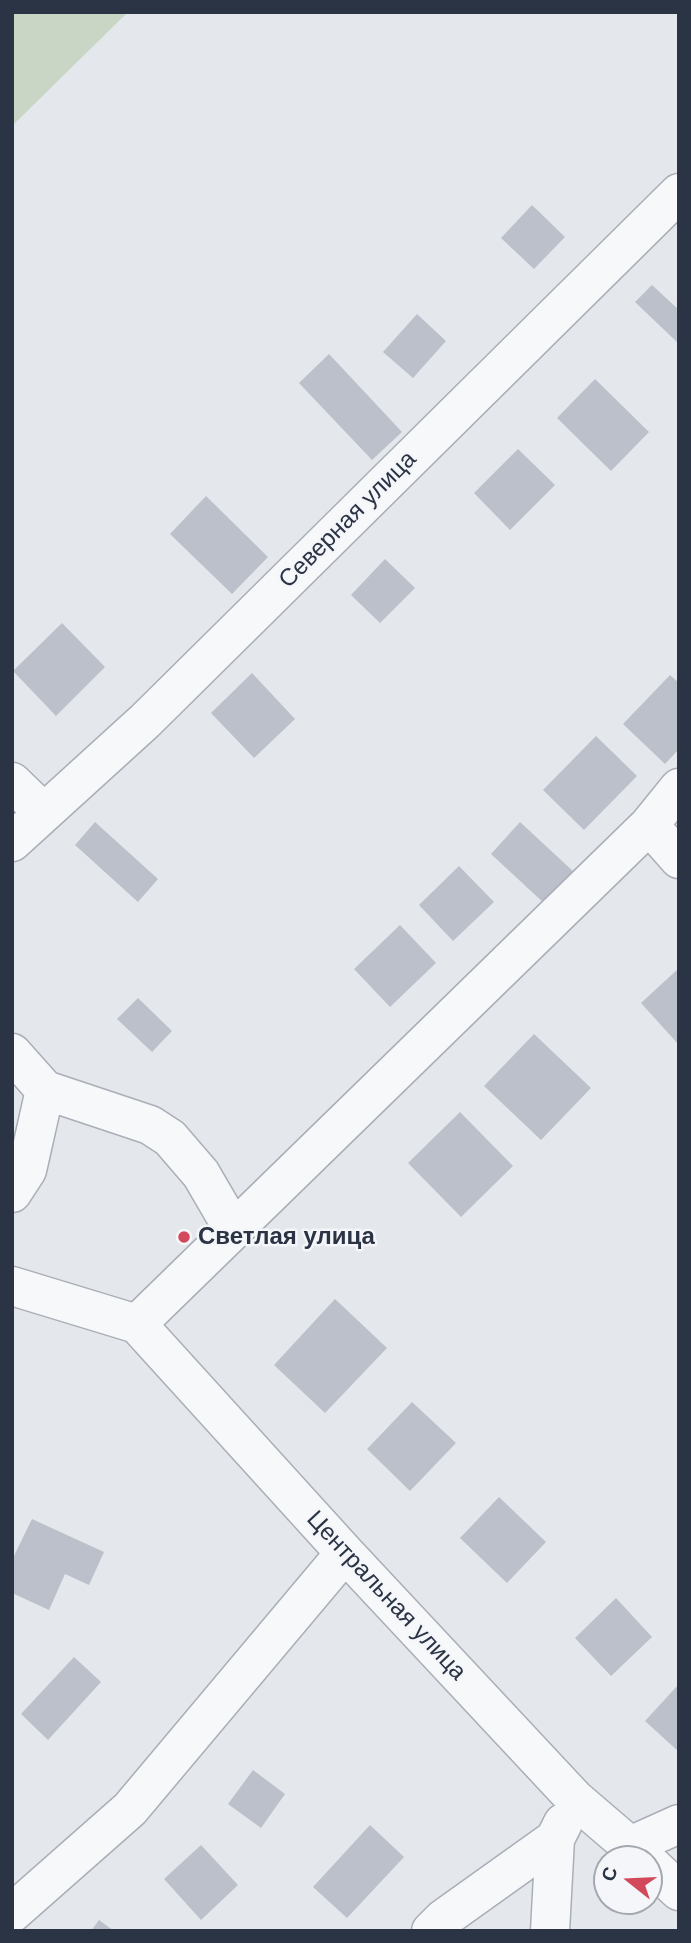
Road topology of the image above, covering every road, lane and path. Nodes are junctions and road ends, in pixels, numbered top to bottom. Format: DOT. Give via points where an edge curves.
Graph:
graph roads {
  1 [pos="679,193"];
  2 [pos="12,782"];
  3 [pos="679,788"];
  4 [pos="43,813"];
  5 [pos="649,825"];
  6 [pos="12,842"];
  7 [pos="679,859"];
  8 [pos="12,1053"];
  9 [pos="46,1090"];
  10 [pos="12,1194"];
  11 [pos="233,1229"];
  12 [pos="12,1286"];
  13 [pos="137,1324"];
  14 [pos="345,1553"];
  15 [pos="575,1799"];
  16 [pos="679,1824"];
  17 [pos="555,1839"];
  18 [pos="628,1845"];
  19 [pos="654,1845"];
  20 [pos="663,1876"];
  21 [pos="679,1891"];
  22 [pos="12,1913"];
  23 [pos="431,1931"];
  24 [pos="550,1931"];
  1 -- 4 [label="street, Северная улица" via="145,721"];
  2 -- 4 [label="street"];
  3 -- 5 [label="street"];
  4 -- 6 [label="street, Северная улица"];
  5 -- 7 [label="street"];
  5 -- 11 [label="street"];
  8 -- 9 [label="street"];
  9 -- 10 [label="street" via="27,1170"];
  9 -- 11 [label="street" via="150,1125 170,1138 201,1174"];
  11 -- 13 [label="street"];
  12 -- 13 [label="street"];
  13 -- 14 [label="street, Центральная улица"];
  14 -- 15 [label="street, Центральная улица"];
  14 -- 22 [label="street" via="130,1809"];
  15 -- 17 [label="street"];
  15 -- 18 [label="street, Центральная улица"];
  16 -- 19 [label="street"];
  17 -- 23 [label="street"];
  17 -- 24 [label="street"];
  20 -- 21 [label="street, Центральная улица"];
}
